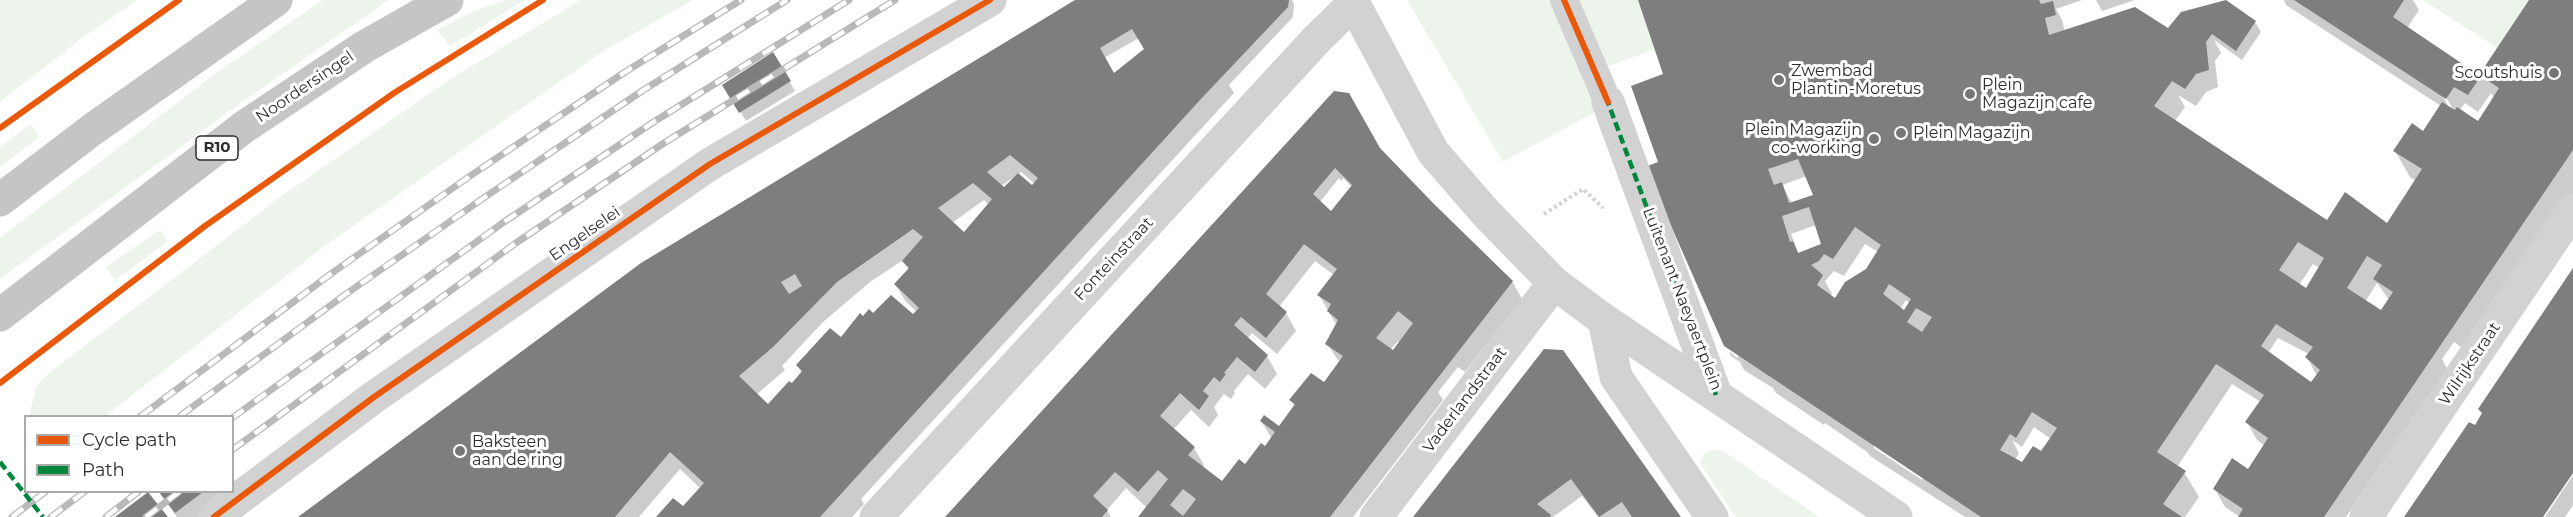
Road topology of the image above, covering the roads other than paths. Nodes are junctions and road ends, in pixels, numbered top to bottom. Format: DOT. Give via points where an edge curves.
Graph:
graph roads {
  1 [pos="276,0"];
  2 [pos="447,0"];
  3 [pos="990,0"];
  4 [pos="1564,0"];
  5 [pos="1353,2"];
  6 [pos="1608,102"];
  7 [pos="0,200"];
  8 [pos="2573,210"];
  9 [pos="1554,283"];
  10 [pos="0,315"];
  11 [pos="1604,321"];
  12 [pos="1716,395"];
  13 [pos="214,517"];
  14 [pos="876,517"];
  15 [pos="1376,517"];
  16 [pos="1712,517"];
  17 [pos="1896,517"];
  18 [pos="2366,517"];
  1 -- 7 [label="main road"];
  2 -- 10 [label="main road, Noordersingel / R10" via="364,47 244,127"];
  3 -- 13 [label="street, Engelselei" via="710,164 374,397"];
  4 -- 6 [label="street"];
  5 -- 9 [label="street" via="1433,152"];
  5 -- 14 [label="street, Fonteinstraat"];
  6 -- 12 [label="street, Luitenant Naeyaertplein"];
  8 -- 18 [label="street, Wilrijkstraat"];
  9 -- 11 [label="street"];
  9 -- 15 [label="street, Vaderlandstraat"];
  11 -- 12 [label="street"];
  11 -- 16 [label="street" via="1616,378"];
  12 -- 17 [label="street, Luitenant Naeyaertplein"];
}
